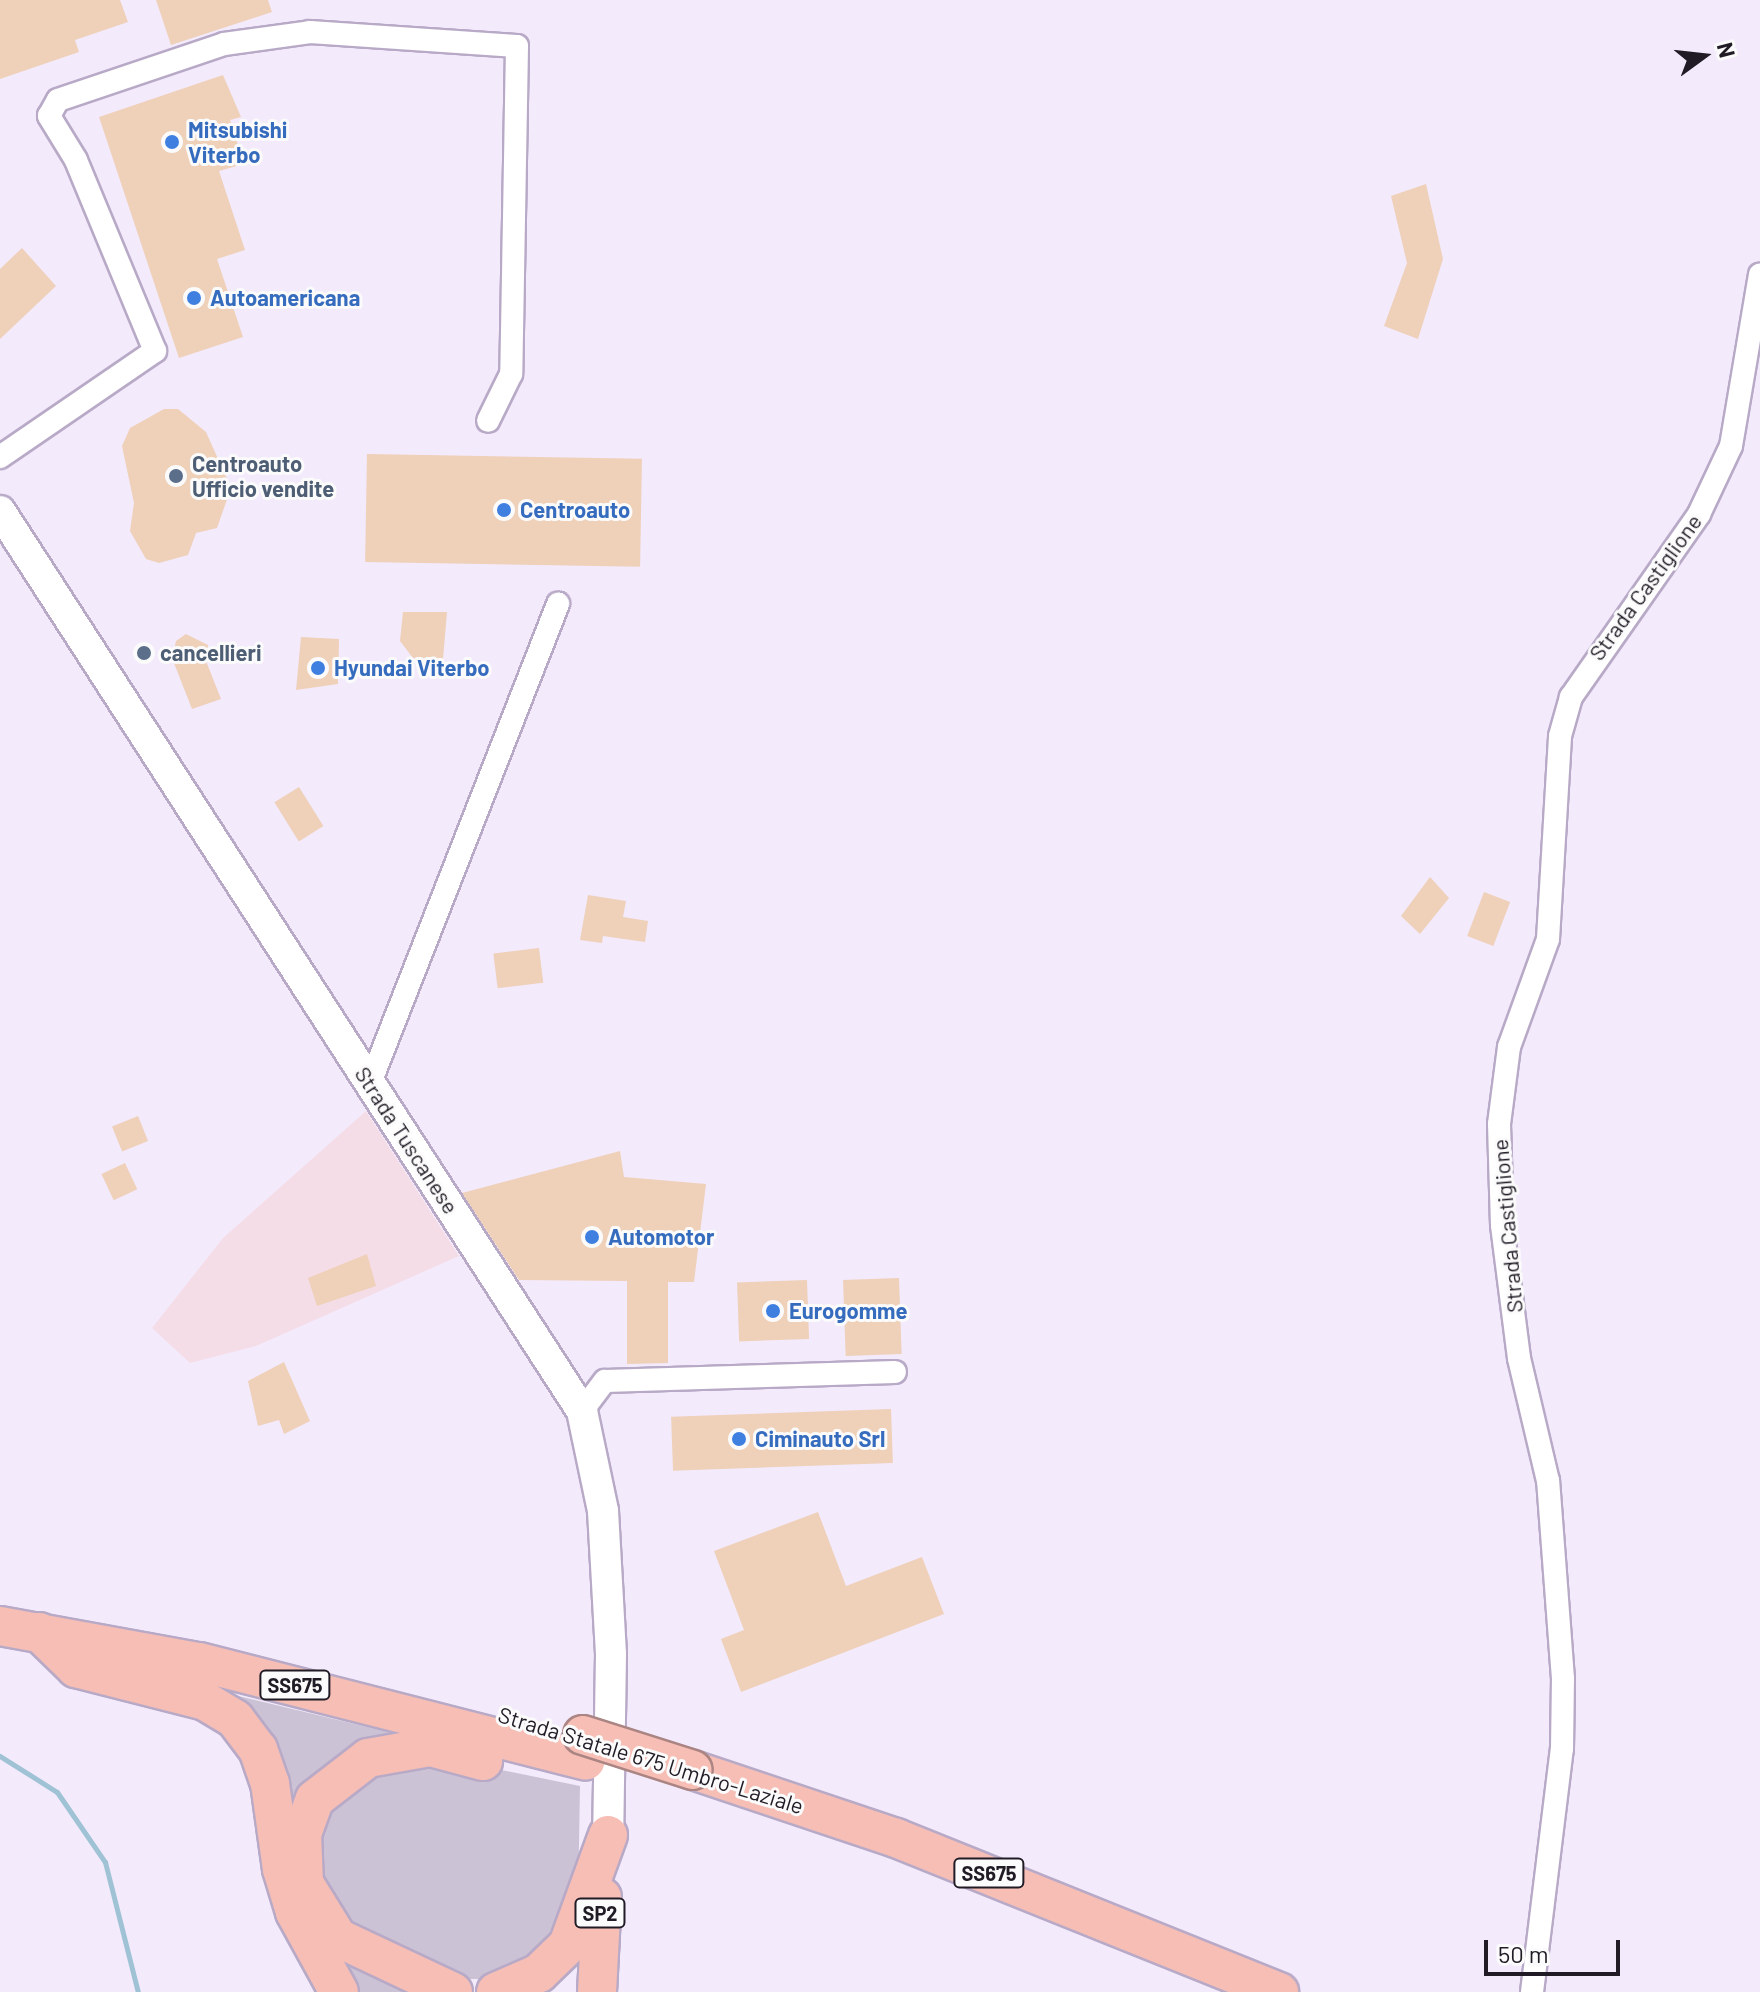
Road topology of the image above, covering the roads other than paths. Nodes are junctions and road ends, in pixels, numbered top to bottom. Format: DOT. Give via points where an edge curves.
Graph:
graph roads {
  1 [pos="1760,274"];
  2 [pos="488,421"];
  3 [pos="0,457"];
  4 [pos="0,511"];
  5 [pos="558,604"];
  6 [pos="370,1083"];
  7 [pos="895,1372"];
  8 [pos="582,1411"];
  9 [pos="0,1603"];
  10 [pos="0,1626"];
  11 [pos="39,1632"];
  12 [pos="575,1750"];
  13 [pos="690,1781"];
  14 [pos="608,1835"];
  15 [pos="339,1992"];
  16 [pos="453,1992"];
  17 [pos="496,1992"];
  18 [pos="597,1992"];
  19 [pos="619,1992"];
  20 [pos="1217,1992"];
  21 [pos="1279,1992"];
  22 [pos="1532,1992"];
  1 -- 22 [label="street, Strada Castiglione" via="1731,446 1699,514 1571,697 1560,736 1548,939 1509,1047 1501,1109 1502,1225 1519,1358 1548,1481 1563,1679 1562,1749"];
  2 -- 3 [label="street" via="511,374 517,46 310,32 224,44 58,100 49,116 76,160 155,351"];
  4 -- 6 [label="main road, Strada Tuscanese / SP2"];
  5 -- 6 [label="street"];
  6 -- 8 [label="main road, Strada Tuscanese / SP2"];
  7 -- 8 [label="street" via="605,1381"];
  8 -- 14 [label="main road, Strada Tuscanese / SP2" via="603,1511 611,1654"];
  9 -- 12 [label="highway, Strada Statale 675 Umbro-Laziale / SS675" via="135,1625 340,1671"];
  10 -- 11 [label="highway, Strada Statale 675 Umbro-Laziale / SS675"];
  11 -- 12 [label="highway, Strada Statale 675 Umbro-Laziale / SS675" via="244,1673"];
  11 -- 15 [label="highway" via="76,1668 205,1701 235,1719 258,1749 270,1783 295,1912"];
  12 -- 13 [label="highway, Strada Statale 675 Umbro-Laziale / SS675, bridge"];
  12 -- 16 [label="highway" via="504,1766 430,1747 395,1750 343,1772 315,1799 300,1859 314,1908 338,1938 363,1954"];
  13 -- 20 [label="highway, Strada Statale 675 Umbro-Laziale / SS675"];
  13 -- 21 [label="highway, Strada Statale 675 Umbro-Laziale / SS675" via="896,1838"];
  14 -- 17 [label="highway" via="568,1945 539,1973"];
  14 -- 18 [label="highway, Strada Tuscanese / SP2"];
  14 -- 19 [label="highway, Strada Tuscanese / SP2"];
}
